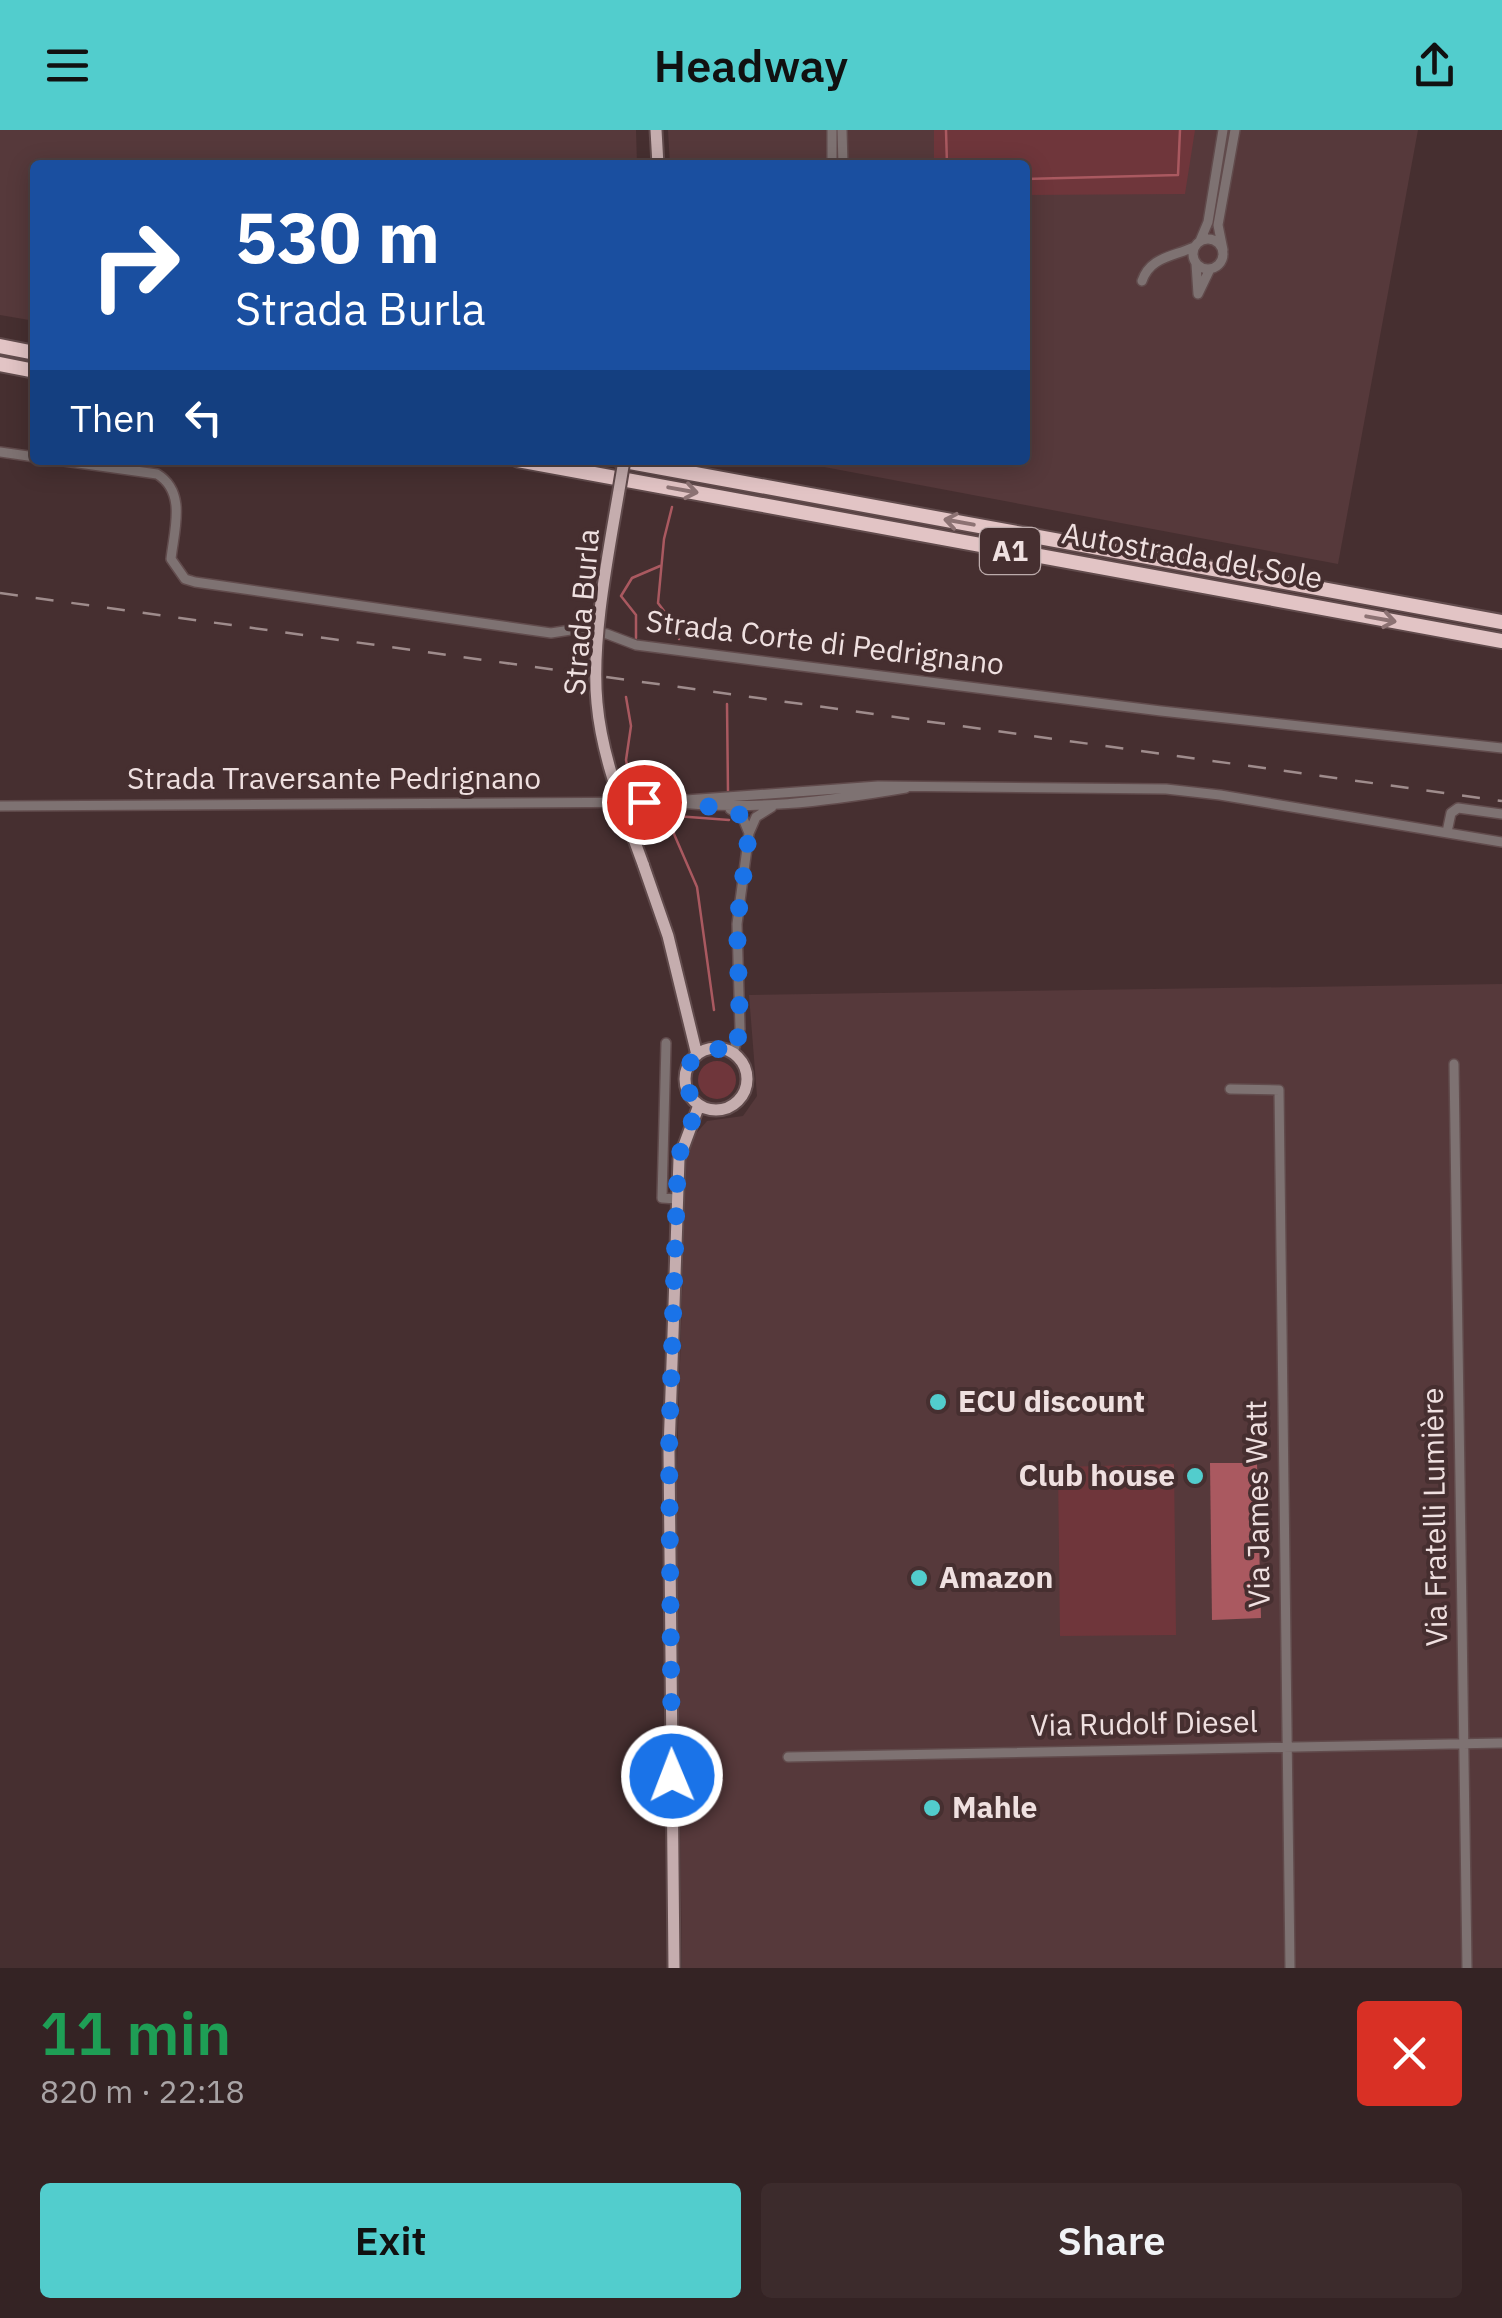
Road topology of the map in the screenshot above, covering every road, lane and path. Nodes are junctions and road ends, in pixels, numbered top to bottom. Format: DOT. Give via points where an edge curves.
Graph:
graph roads {
  1 [pos="656,130"];
  2 [pos="832,130"];
  3 [pos="842,130"];
  4 [pos="1224,130"];
  5 [pos="1235,130"];
  6 [pos="658,160"];
  7 [pos="832,160"];
  8 [pos="843,160"];
  9 [pos="1197,244"];
  10 [pos="1222,250"];
  11 [pos="1176,256"];
  12 [pos="1195,262"];
  13 [pos="1210,269"];
  14 [pos="1142,281"];
  15 [pos="0,346"];
  16 [pos="30,352"];
  17 [pos="0,364"];
  18 [pos="30,370"];
  19 [pos="0,452"];
  20 [pos="30,456"];
  21 [pos="93,465"];
  22 [pos="545,465"];
  23 [pos="620,465"];
  24 [pos="648,465"];
  25 [pos="1502,622"];
  26 [pos="1502,641"];
  27 [pos="1502,748"];
  28 [pos="906,788"];
  29 [pos="837,790"];
  30 [pos="739,797"];
  31 [pos="668,802"];
  32 [pos="0,806"];
  33 [pos="728,808"];
  34 [pos="754,813"];
  35 [pos="1502,814"];
  36 [pos="1446,832"];
  37 [pos="749,833"];
  38 [pos="1502,842"];
  39 [pos="666,1043"];
  40 [pos="734,1053"];
  41 [pos="697,1055"];
  42 [pos="1454,1064"];
  43 [pos="1230,1089"];
  44 [pos="698,1105"];
  45 [pos="677,1199"];
  46 [pos="1502,1743"];
  47 [pos="1463,1744"];
  48 [pos="1285,1747"];
  49 [pos="788,1757"];
  50 [pos="674,1968"];
  51 [pos="1290,1968"];
  52 [pos="1467,1968"];
  1 -- 6 [label="main road"];
  2 -- 7 [label="street"];
  3 -- 8 [label="street"];
  4 -- 9 [label="street" via="1208,222"];
  5 -- 10 [label="street" via="1218,224"];
  9 -- 10 [label="street" via="1214,240"];
  9 -- 11 [label="street"];
  9 -- 12 [label="street"];
  10 -- 13 [label="street"];
  11 -- 12 [label="street"];
  11 -- 14 [label="street" via="1150,264"];
  12 -- 13 [label="street"];
  12 -- 13 [label="street" via="1198,294"];
  15 -- 16 [label="highway"];
  17 -- 18 [label="highway"];
  19 -- 20 [label="street"];
  21 -- 27 [label="street, Strada Corte di Pedrignano" via="168,480 177,504 171,559 194,582 551,633 577,629 636,645 769,662"];
  22 -- 26 [label="highway, Autostrada del Sole / A1, one-way"];
  23 -- 41 [label="main road, Strada Burla, bridge" via="596,698 611,774 668,936"];
  25 -- 24 [label="highway, Autostrada del Sole / A1, one-way"];
  28 -- 29 [label="street, Strada Traversante Pedrignano"];
  28 -- 34 [label="street, Strada Traversante Pedrignano"];
  28 -- 36 [label="street, Strada Traversante Pedrignano" via="1166,789"];
  29 -- 30 [label="street, Strada Traversante Pedrignano"];
  29 -- 34 [label="street, Strada Traversante Pedrignano" via="765,801"];
  30 -- 31 [label="street, Strada Traversante Pedrignano"];
  30 -- 34 [label="street"];
  31 -- 32 [label="street, Strada Traversante Pedrignano"];
  31 -- 33 [label="street, Strada Traversante Pedrignano"];
  33 -- 34 [label="street, Strada Traversante Pedrignano"];
  33 -- 37 [label="street" via="742,816"];
  34 -- 37 [label="street"];
  35 -- 36 [label="street" via="1458,808 1450,812"];
  36 -- 38 [label="street, Strada Traversante Pedrignano"];
  37 -- 40 [label="street" via="737,924 740,1029"];
  39 -- 45 [label="street" via="662,1198"];
  40 -- 41 [label="main road" via="715,1048"];
  40 -- 44 [label="main road" via="746,1069 744,1094 727,1108"];
  41 -- 44 [label="main road, Strada Burla" via="685,1080"];
  42 -- 47 [label="street, Via Fratelli Lumière"];
  43 -- 48 [label="street, Via James Watt" via="1280,1090"];
  44 -- 45 [label="main road, Strada Burla" via="678,1158"];
  45 -- 50 [label="main road, Strada Burla" via="669,1450"];
  46 -- 47 [label="street, Via Rudolf Diesel"];
  47 -- 48 [label="street, Via Rudolf Diesel"];
  47 -- 52 [label="street, Via Fratelli Lumière"];
  48 -- 49 [label="street, Via Rudolf Diesel"];
  48 -- 51 [label="street, Via James Watt"];
}
